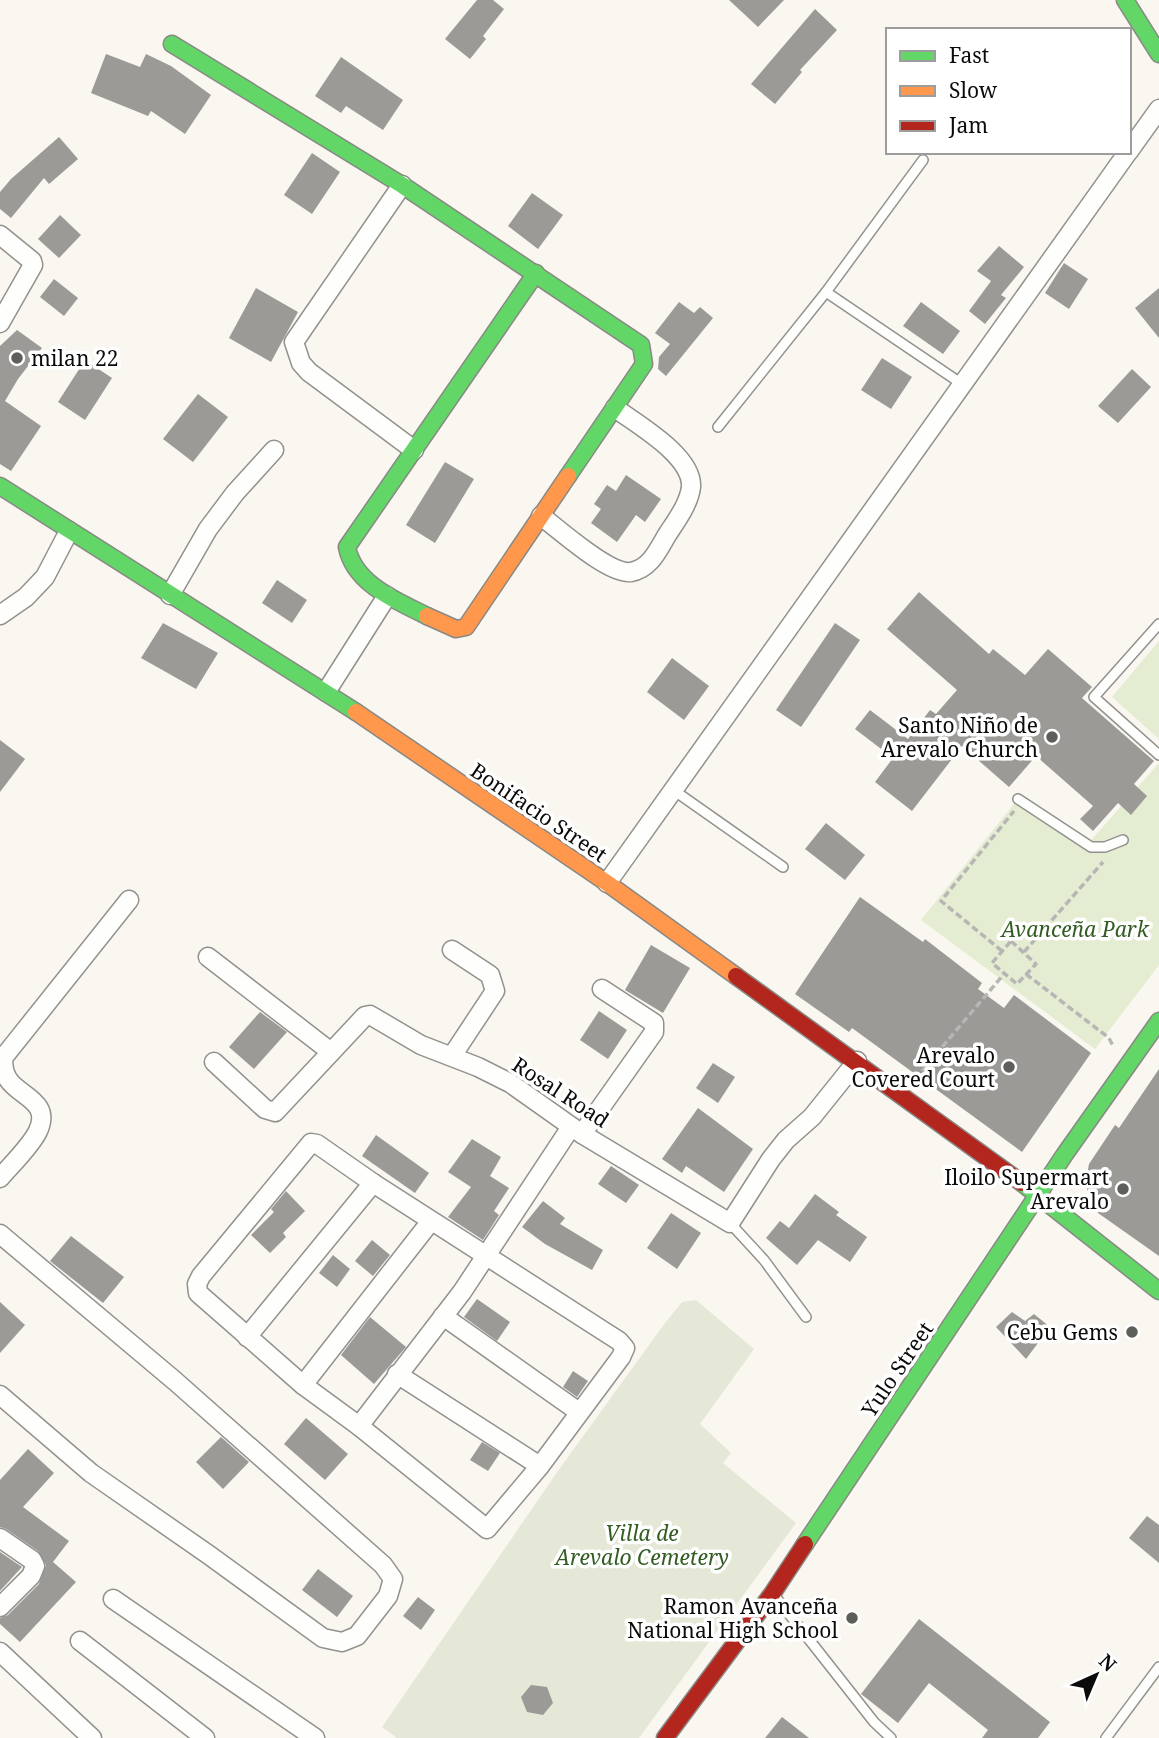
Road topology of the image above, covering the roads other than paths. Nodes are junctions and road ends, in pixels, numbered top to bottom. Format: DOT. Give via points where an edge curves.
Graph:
graph roads {
  1 [pos="1125,0"];
  2 [pos="172,44"];
  3 [pos="1159,54"];
  4 [pos="1159,109"];
  5 [pos="1131,149"];
  6 [pos="1128,154"];
  7 [pos="923,160"];
  8 [pos="402,185"];
  9 [pos="0,235"];
  10 [pos="536,273"];
  11 [pos="826,292"];
  12 [pos="0,323"];
  13 [pos="962,384"];
  14 [pos="615,408"];
  15 [pos="718,427"];
  16 [pos="274,450"];
  17 [pos="414,450"];
  18 [pos="0,486"];
  19 [pos="541,516"];
  20 [pos="69,531"];
  21 [pos="170,595"];
  22 [pos="387,596"];
  23 [pos="0,615"];
  24 [pos="1159,624"];
  25 [pos="326,692"];
  26 [pos="1159,755"];
  27 [pos="672,789"];
  28 [pos="1020,800"];
  29 [pos="1123,840"];
  30 [pos="783,867"];
  31 [pos="607,883"];
  32 [pos="129,900"];
  33 [pos="452,950"];
  34 [pos="208,957"];
  35 [pos="602,989"];
  36 [pos="1159,1021"];
  37 [pos="331,1052"];
  38 [pos="452,1056"];
  39 [pos="857,1061"];
  40 [pos="214,1062"];
  41 [pos="577,1131"];
  42 [pos="0,1178"];
  43 [pos="373,1183"];
  44 [pos="1038,1197"];
  45 [pos="431,1221"];
  46 [pos="730,1223"];
  47 [pos="0,1234"];
  48 [pos="486,1256"];
  49 [pos="1159,1291"];
  50 [pos="443,1316"];
  51 [pos="806,1317"];
  52 [pos="247,1337"];
  53 [pos="397,1374"];
  54 [pos="303,1385"];
  55 [pos="0,1395"];
  56 [pos="579,1412"];
  57 [pos="359,1426"];
  58 [pos="540,1466"];
  59 [pos="0,1538"];
  60 [pos="772,1594"];
  61 [pos="113,1599"];
  62 [pos="0,1607"];
  63 [pos="80,1641"];
  64 [pos="0,1652"];
  65 [pos="1159,1667"];
  66 [pos="92,1738"];
  67 [pos="205,1738"];
  68 [pos="315,1738"];
  69 [pos="665,1738"];
  70 [pos="891,1738"];
  71 [pos="1106,1738"];
  1 -- 3 [label="street"];
  2 -- 8 [label="street"];
  4 -- 5 [label="street"];
  6 -- 13 [label="street"];
  7 -- 11 [label="lane"];
  8 -- 10 [label="street"];
  8 -- 17 [label="street" via="294,342 309,372"];
  9 -- 12 [label="street" via="33,265"];
  10 -- 14 [label="street" via="641,345 644,364"];
  10 -- 17 [label="street"];
  11 -- 13 [label="lane"];
  11 -- 15 [label="lane"];
  13 -- 27 [label="street"];
  14 -- 19 [label="street"];
  14 -- 19 [label="street" via="674,452 688,470 691,487 683,509 649,565 630,572 612,568"];
  16 -- 21 [label="street" via="208,529"];
  17 -- 22 [label="street" via="347,548 351,566"];
  18 -- 20 [label="street, Bonifacio Street"];
  19 -- 22 [label="street" via="466,626 456,629"];
  20 -- 21 [label="street, Bonifacio Street"];
  20 -- 23 [label="street" via="45,577"];
  21 -- 25 [label="street, Bonifacio Street"];
  22 -- 25 [label="street"];
  24 -- 26 [label="lane" via="1094,697"];
  25 -- 31 [label="street, Bonifacio Street"];
  27 -- 30 [label="lane"];
  27 -- 31 [label="street"];
  28 -- 29 [label="lane" via="1091,847"];
  31 -- 39 [label="street, Bonifacio Street"];
  32 -- 42 [label="street" via="3,1058 9,1081 35,1101 41,1114 39,1130"];
  33 -- 38 [label="street" via="490,975 495,991"];
  34 -- 37 [label="street"];
  35 -- 41 [label="street" via="654,1023 654,1032"];
  36 -- 44 [label="street, Yulo Street"];
  37 -- 38 [label="street, Rosal Road" via="370,1015 421,1045"];
  37 -- 40 [label="street, Rosal Road" via="275,1112"];
  38 -- 41 [label="street, Rosal Road" via="510,1083"];
  39 -- 44 [label="street, Bonifacio Street"];
  39 -- 46 [label="street" via="771,1158"];
  41 -- 46 [label="street, Rosal Road"];
  41 -- 48 [label="street"];
  43 -- 45 [label="street"];
  43 -- 52 [label="street"];
  43 -- 52 [label="street" via="311,1143 201,1276 198,1293"];
  44 -- 49 [label="street, Bonifacio Street"];
  44 -- 60 [label="street, Yulo Street"];
  45 -- 48 [label="street"];
  45 -- 54 [label="street"];
  46 -- 51 [label="lane"];
  47 -- 55 [label="street" via="383,1565 393,1580 388,1596 357,1636 342,1642 323,1639 91,1473"];
  48 -- 50 [label="street"];
  48 -- 56 [label="street" via="625,1348"];
  50 -- 53 [label="street"];
  50 -- 56 [label="street"];
  52 -- 54 [label="street"];
  53 -- 57 [label="street"];
  53 -- 58 [label="street"];
  54 -- 57 [label="street"];
  56 -- 58 [label="street"];
  57 -- 58 [label="street" via="487,1529"];
  59 -- 62 [label="street" via="35,1566"];
  60 -- 69 [label="street, Yulo Street"];
  60 -- 70 [label="lane"];
  61 -- 68 [label="street"];
  63 -- 67 [label="street"];
  64 -- 66 [label="street"];
  65 -- 71 [label="lane"];
}
